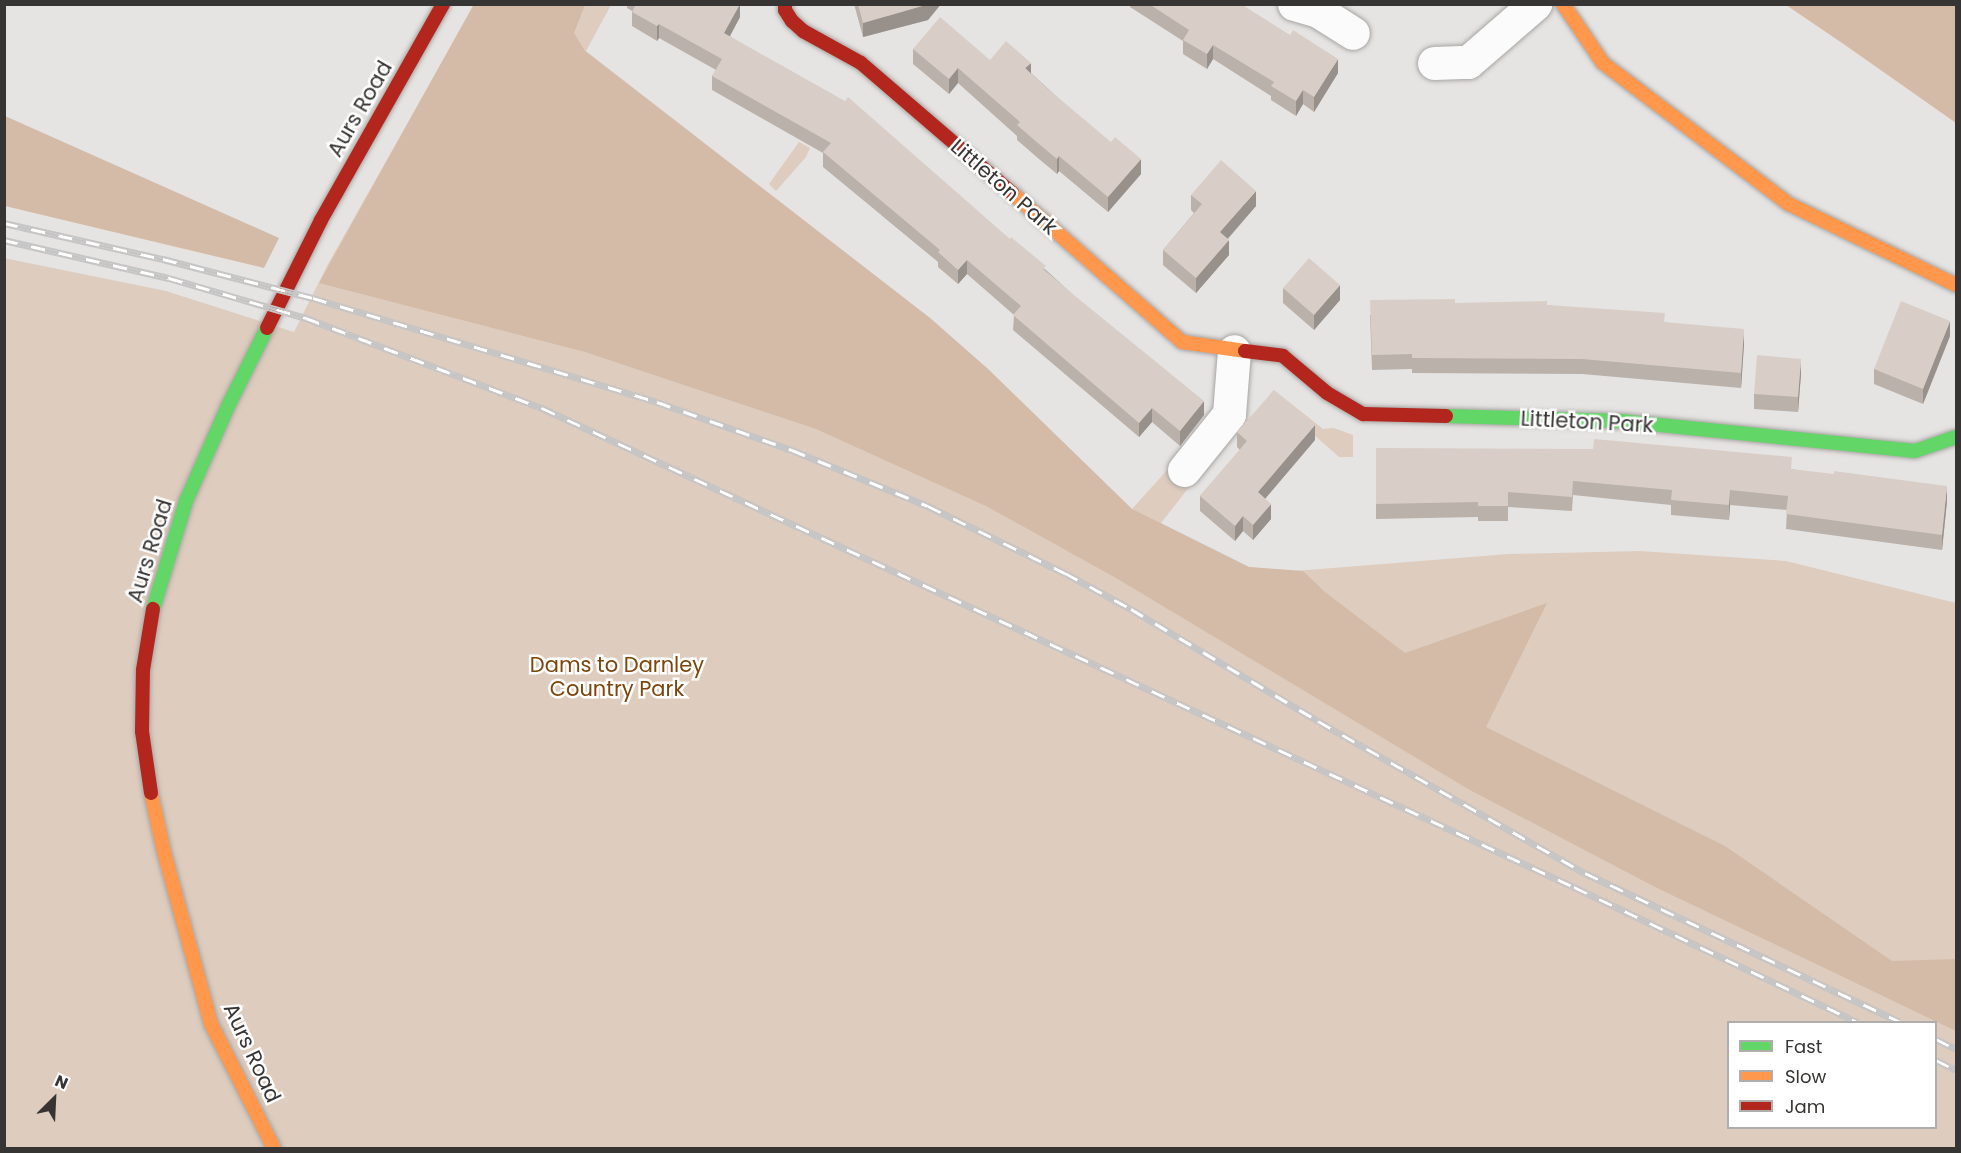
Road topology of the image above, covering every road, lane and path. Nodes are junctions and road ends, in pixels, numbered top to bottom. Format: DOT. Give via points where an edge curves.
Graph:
graph roads {
  1 [pos="443,4"];
  2 [pos="785,4"];
  3 [pos="1294,4"];
  4 [pos="1535,4"];
  5 [pos="1563,4"];
  6 [pos="1353,33"];
  7 [pos="1434,63"];
  8 [pos="1956,285"];
  9 [pos="1234,351"];
  10 [pos="1956,436"];
  11 [pos="1184,470"];
  12 [pos="274,1149"];
  1 -- 12 [label="street, Aurs Road" via="321,220 228,406 186,501 167,559 152,612 143,670 142,731 147,774 211,1024"];
  2 -- 9 [label="street, Littleton Park" via="792,21 803,31 861,63 881,79 1182,342"];
  3 -- 6 [label="street" via="1318,11"];
  4 -- 7 [label="street" via="1468,62"];
  5 -- 8 [label="street" via="1603,63 1789,204"];
  9 -- 10 [label="street, Littleton Park" via="1283,356 1327,393 1363,414 1621,421 1915,451"];
  9 -- 11 [label="street" via="1229,414"];
}
